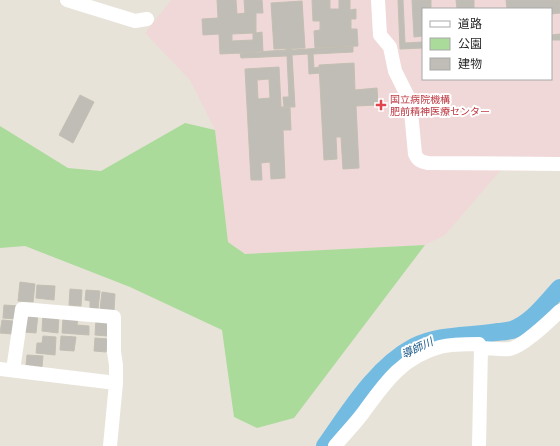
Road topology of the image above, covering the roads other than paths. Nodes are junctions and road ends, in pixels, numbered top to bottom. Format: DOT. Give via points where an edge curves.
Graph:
graph roads {
  1 [pos="67,0"];
  2 [pos="378,0"];
  3 [pos="147,19"];
  4 [pos="560,164"];
  5 [pos="560,311"];
  6 [pos="481,348"];
  7 [pos="7,369"];
  8 [pos="116,383"];
  9 [pos="110,446"];
  10 [pos="335,446"];
  11 [pos="479,446"];
  1 -- 3 [label="street" via="135,21"];
  2 -- 4 [label="street" via="380,35 395,46 394,71 410,101 417,159 428,163"];
  5 -- 6 [label="street" via="533,335 510,349"];
  6 -- 10 [label="street" via="479,344 439,347 404,364 390,377"];
  6 -- 11 [label="street"];
  7 -- 8 [label="street"];
  7 -- 8 [label="street" via="22,309 114,316"];
  8 -- 9 [label="street"];
}
